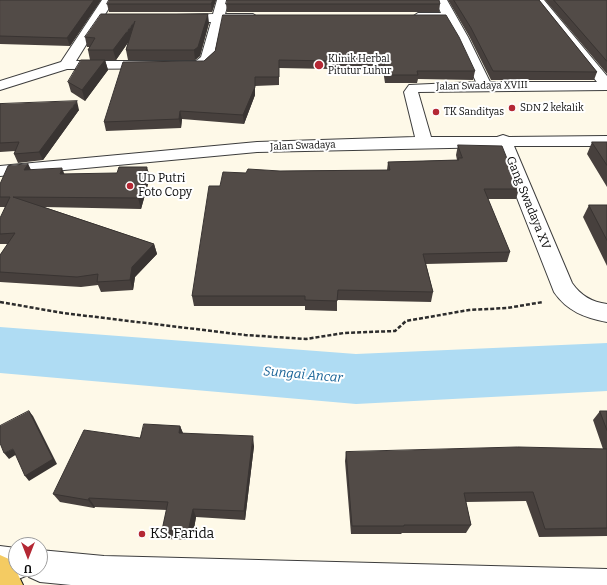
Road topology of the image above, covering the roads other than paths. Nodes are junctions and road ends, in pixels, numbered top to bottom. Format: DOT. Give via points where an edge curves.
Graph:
graph roads {
  1 [pos="108,0"];
  2 [pos="222,0"];
  3 [pos="441,0"];
  4 [pos="538,0"];
  5 [pos="451,17"];
  6 [pos="98,18"];
  7 [pos="114,18"];
  8 [pos="170,18"];
  9 [pos="217,18"];
  10 [pos="264,18"];
  11 [pos="404,18"];
  12 [pos="66,65"];
  13 [pos="0,86"];
  14 [pos="485,86"];
  15 [pos="607,86"];
  16 [pos="503,140"];
  17 [pos="607,141"];
  18 [pos="424,142"];
  19 [pos="0,171"];
  20 [pos="607,313"];
  21 [pos="48,567"];
  22 [pos="0,571"];
  23 [pos="7,585"];
  24 [pos="607,585"];
  1 -- 6 [label="street"];
  2 -- 9 [label="street"];
  3 -- 5 [label="street"];
  4 -- 15 [label="street"];
  5 -- 11 [label="street"];
  5 -- 14 [label="street"];
  6 -- 7 [label="street"];
  6 -- 12 [label="street"];
  8 -- 9 [label="street"];
  9 -- 10 [label="street"];
  9 -- 12 [label="street" via="207,59 199,65"];
  12 -- 13 [label="street"];
  14 -- 15 [label="street, Jalan Swadaya XVIII"];
  14 -- 18 [label="street, Jalan Swadaya XVIII" via="412,89"];
  16 -- 17 [label="street, Jalan Swadaya"];
  16 -- 18 [label="street, Jalan Swadaya"];
  16 -- 20 [label="street, Gang Swadaya XV" via="553,265 569,298 589,309"];
  18 -- 19 [label="street, Jalan Swadaya" via="257,147"];
  21 -- 24 [label="street" via="104,572"];
  22 -- 23 [label="main road"];
}
